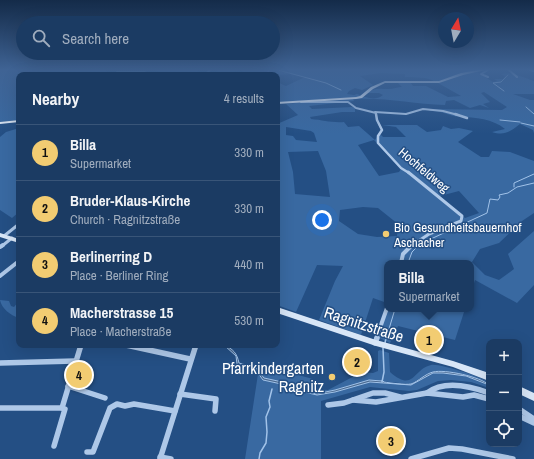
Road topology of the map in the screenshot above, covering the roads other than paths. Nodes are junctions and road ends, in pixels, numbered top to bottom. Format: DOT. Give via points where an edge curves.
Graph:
graph roads {
  1 [pos="368,91"];
  2 [pos="301,102"];
  3 [pos="280,104"];
  4 [pos="376,114"];
  5 [pos="467,118"];
  6 [pos="16,121"];
  7 [pos="0,123"];
  8 [pos="16,226"];
  9 [pos="2,235"];
  10 [pos="12,238"];
  11 [pos="16,239"];
  12 [pos="0,247"];
  13 [pos="402,260"];
  14 [pos="16,263"];
  15 [pos="0,276"];
  16 [pos="280,311"];
  17 [pos="386,312"];
  18 [pos="378,344"];
  19 [pos="80,348"];
  20 [pos="143,348"];
  21 [pos="195,348"];
  22 [pos="190,359"];
  23 [pos="75,361"];
  24 [pos="0,363"];
  25 [pos="486,376"];
  26 [pos="68,386"];
  27 [pos="522,391"];
  28 [pos="486,392"];
  29 [pos="427,393"];
  30 [pos="180,394"];
  31 [pos="534,397"];
  32 [pos="105,398"];
  33 [pos="486,398"];
  34 [pos="328,405"];
  35 [pos="0,408"];
  36 [pos="62,408"];
  37 [pos="175,411"];
  38 [pos="215,411"];
  39 [pos="522,411"];
  40 [pos="522,418"];
  41 [pos="534,419"];
  42 [pos="534,423"];
  43 [pos="54,446"];
  44 [pos="87,452"];
  45 [pos="160,458"];
  46 [pos="171,459"];
  47 [pos="411,459"];
  48 [pos="513,459"];
  1 -- 2 [label="main road" via="356,98"];
  2 -- 3 [label="main road"];
  2 -- 4 [label="street" via="348,102 356,108"];
  4 -- 5 [label="street" via="410,114 423,109 443,111"];
  4 -- 13 [label="street, Hochfeldweg" via="382,130 378,136 378,143 401,168 424,184 462,218 461,222 411,245 403,254"];
  6 -- 7 [label="main road"];
  8 -- 9 [label="street"];
  9 -- 10 [label="main road"];
  10 -- 11 [label="main road"];
  10 -- 12 [label="street"];
  14 -- 15 [label="street"];
  16 -- 18 [label="main road, Ragnitzstraße"];
  17 -- 18 [label="street"];
  18 -- 25 [label="main road, Ragnitzstraße" via="453,364"];
  19 -- 23 [label="street"];
  20 -- 22 [label="street"];
  21 -- 22 [label="street"];
  22 -- 30 [label="street"];
  23 -- 24 [label="street"];
  23 -- 26 [label="street"];
  26 -- 32 [label="street"];
  26 -- 36 [label="street"];
  27 -- 31 [label="main road"];
  28 -- 29 [label="street" via="446,385 435,387"];
  29 -- 33 [label="street" via="463,398 474,395"];
  29 -- 34 [label="street" via="376,402 352,400"];
  30 -- 37 [label="street"];
  30 -- 38 [label="street" via="216,399"];
  35 -- 36 [label="street"];
  36 -- 43 [label="street" via="65,410"];
  37 -- 44 [label="street" via="134,404 114,405 110,408 93,452"];
  37 -- 45 [label="street"];
  39 -- 41 [label="street"];
  40 -- 42 [label="street"];
  45 -- 46 [label="street"];
  47 -- 48 [label="street" via="449,448"];
}
